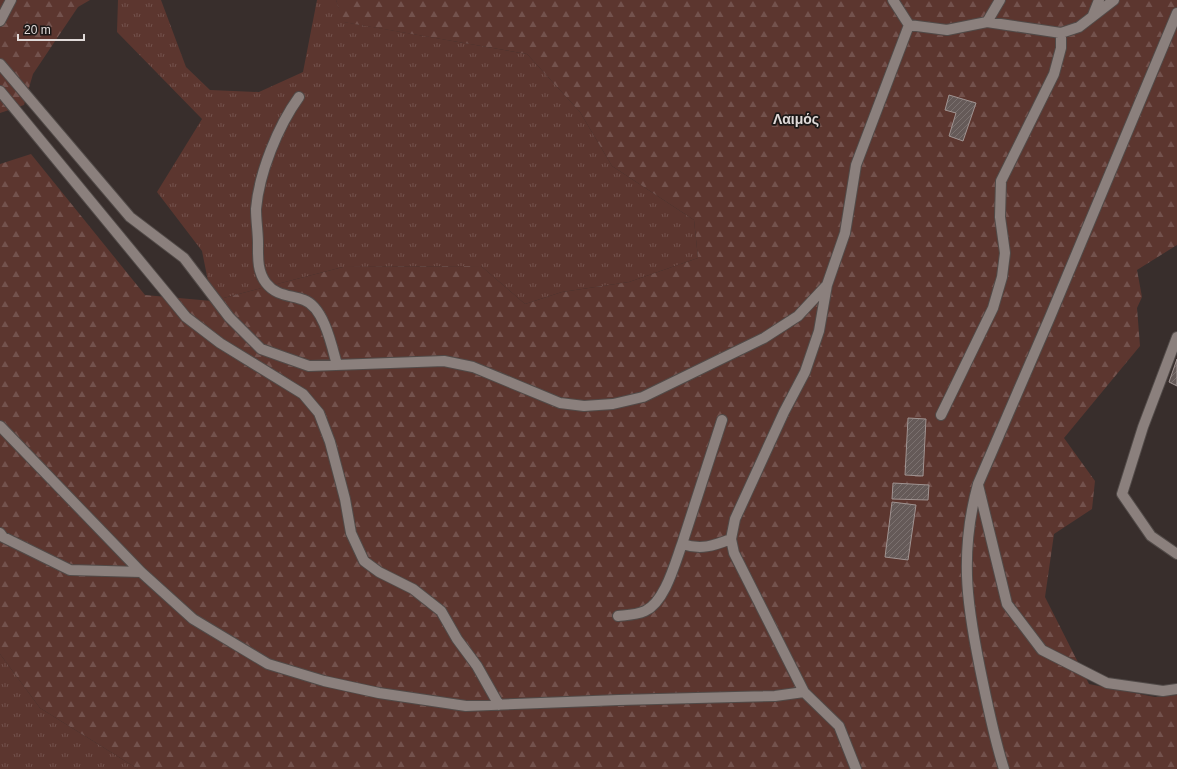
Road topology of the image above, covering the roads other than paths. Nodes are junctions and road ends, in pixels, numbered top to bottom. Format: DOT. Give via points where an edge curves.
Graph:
graph roads {
  1 [pos="11,0"];
  2 [pos="893,0"];
  3 [pos="1000,0"];
  4 [pos="1099,0"];
  5 [pos="1114,0"];
  6 [pos="1177,13"];
  7 [pos="1093,15"];
  8 [pos="0,21"];
  9 [pos="987,22"];
  10 [pos="909,25"];
  11 [pos="1061,33"];
  12 [pos="0,64"];
  13 [pos="0,91"];
  14 [pos="299,97"];
  15 [pos="827,285"];
  16 [pos="1177,337"];
  17 [pos="337,365"];
  18 [pos="941,414"];
  19 [pos="722,420"];
  20 [pos="0,426"];
  21 [pos="978,484"];
  22 [pos="0,533"];
  23 [pos="731,539"];
  24 [pos="682,544"];
  25 [pos="1177,554"];
  26 [pos="141,572"];
  27 [pos="618,616"];
  28 [pos="1177,689"];
  29 [pos="804,692"];
  30 [pos="499,705"];
  31 [pos="856,769"];
  32 [pos="1004,769"];
  1 -- 8 [label="street"];
  2 -- 10 [label="street"];
  3 -- 9 [label="street"];
  4 -- 7 [label="street"];
  5 -- 7 [label="street"];
  6 -- 21 [label="street"];
  7 -- 11 [label="street" via="1078,27"];
  9 -- 10 [label="street" via="947,30"];
  9 -- 11 [label="street"];
  10 -- 15 [label="street" via="856,165 845,233"];
  11 -- 18 [label="street" via="1054,74 1001,181 1000,217 1005,253 1002,277 993,308"];
  12 -- 17 [label="street" via="130,217 184,258 229,317 261,349 309,366"];
  13 -- 30 [label="street" via="186,317 220,343 303,394 319,413 330,442 351,532 364,561 379,572 413,589 441,611"];
  14 -- 17 [label="street" via="290,108 273,145 261,182 256,207 258,259 260,273 267,284 279,294 306,300 323,318"];
  15 -- 17 [label="street" via="798,316 764,338 643,396 613,404 584,406 560,403 473,367 444,361"];
  15 -- 23 [label="street" via="819,331 806,372 784,412 735,519"];
  16 -- 25 [label="street" via="1143,427 1122,494 1151,536"];
  19 -- 24 [label="street"];
  20 -- 26 [label="street"];
  21 -- 28 [label="street" via="1007,604 1042,650 1107,683 1163,691"];
  21 -- 32 [label="street" via="971,509 966,553 968,605 995,743"];
  22 -- 26 [label="street" via="32,553 70,570"];
  23 -- 24 [label="street" via="710,548"];
  23 -- 29 [label="street" via="734,553"];
  24 -- 27 [label="street" via="666,588 657,600 647,610"];
  26 -- 30 [label="street" via="193,619 268,664 324,681 379,693 466,706"];
  29 -- 30 [label="street" via="775,696"];
  29 -- 31 [label="street" via="839,726"];
}
